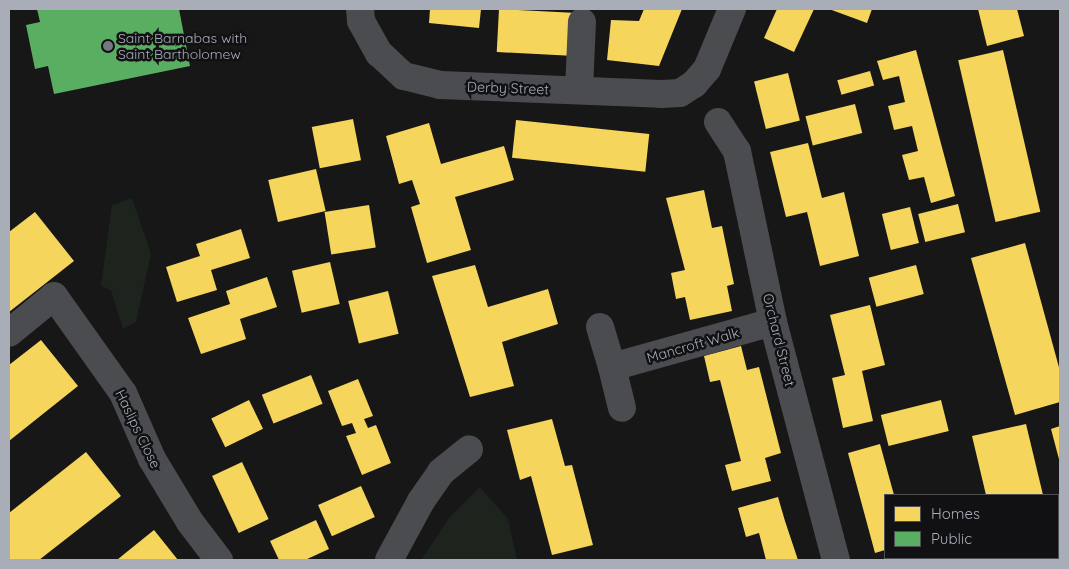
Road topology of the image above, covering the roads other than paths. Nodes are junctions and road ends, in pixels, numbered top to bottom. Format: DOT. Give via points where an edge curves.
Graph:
graph roads {
  1 [pos="360,9"];
  2 [pos="732,9"];
  3 [pos="582,22"];
  4 [pos="579,90"];
  5 [pos="718,122"];
  6 [pos="773,322"];
  7 [pos="600,327"];
  8 [pos="9,332"];
  9 [pos="612,367"];
  10 [pos="622,408"];
  11 [pos="469,449"];
  12 [pos="220,560"];
  13 [pos="389,560"];
  14 [pos="836,560"];
  1 -- 4 [label="street, Derby Street" via="361,21 379,53 404,76 440,85"];
  2 -- 4 [label="street, Derby Street" via="707,69 694,84 680,93"];
  3 -- 4 [label="street"];
  5 -- 6 [label="street, Orchard Street" via="737,151"];
  6 -- 9 [label="street, Mancroft Walk"];
  6 -- 14 [label="street, Orchard Street"];
  7 -- 9 [label="street"];
  8 -- 12 [label="street, Haslips Close" via="54,296 123,393 152,459 190,522"];
  9 -- 10 [label="street"];
  11 -- 13 [label="street" via="441,472"];
}
